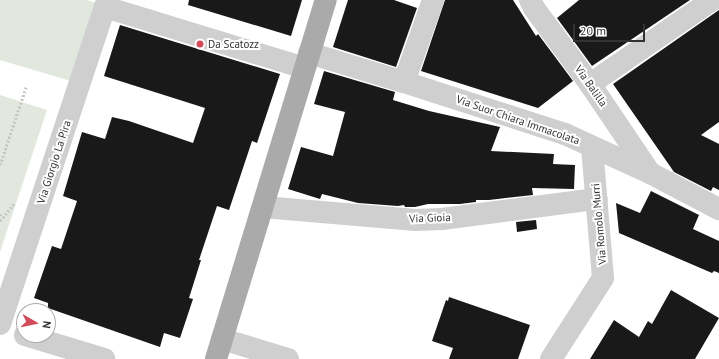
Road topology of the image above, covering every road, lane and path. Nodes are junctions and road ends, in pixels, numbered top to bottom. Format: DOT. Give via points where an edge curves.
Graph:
graph roads {
  1 [pos="326,0"];
  2 [pos="712,0"];
  3 [pos="430,1"];
  4 [pos="106,3"];
  5 [pos="536,3"];
  6 [pos="306,61"];
  7 [pos="404,82"];
  8 [pos="590,84"];
  9 [pos="26,86"];
  10 [pos="592,146"];
  11 [pos="0,166"];
  12 [pos="650,173"];
  13 [pos="18,199"];
  14 [pos="597,199"];
  15 [pos="263,207"];
  16 [pos="719,209"];
  17 [pos="0,214"];
  18 [pos="1,219"];
  19 [pos="0,324"];
  20 [pos="0,327"];
  21 [pos="16,332"];
  22 [pos="51,343"];
  23 [pos="219,349"];
  24 [pos="104,359"];
  25 [pos="288,359"];
  26 [pos="551,359"];
  1 -- 6 [label="main road"];
  2 -- 8 [label="street"];
  3 -- 7 [label="street"];
  4 -- 6 [label="street, Via Suor Chiara Immacolata"];
  4 -- 19 [label="street, Via Giorgio La Pira"];
  5 -- 8 [label="street, Via Balilla"];
  6 -- 7 [label="street, Via Suor Chiara Immacolata"];
  6 -- 15 [label="main road"];
  7 -- 10 [label="street, Via Suor Chiara Immacolata" via="565,134"];
  8 -- 12 [label="street, Via Balilla"];
  9 -- 11 [label="path"];
  10 -- 12 [label="street, Via Suor Chiara Immacolata"];
  10 -- 14 [label="street, Via Romolo Murri"];
  12 -- 16 [label="street, Via Suor Chiara Immacolata"];
  13 -- 18 [label="path"];
  14 -- 15 [label="street, Via Gioia" via="442,219 415,220"];
  14 -- 26 [label="street, Via Romolo Murri" via="603,278"];
  15 -- 23 [label="main road"];
  17 -- 18 [label="path"];
  20 -- 21 [label="street"];
  22 -- 24 [label="street"];
  23 -- 25 [label="street"];
}
